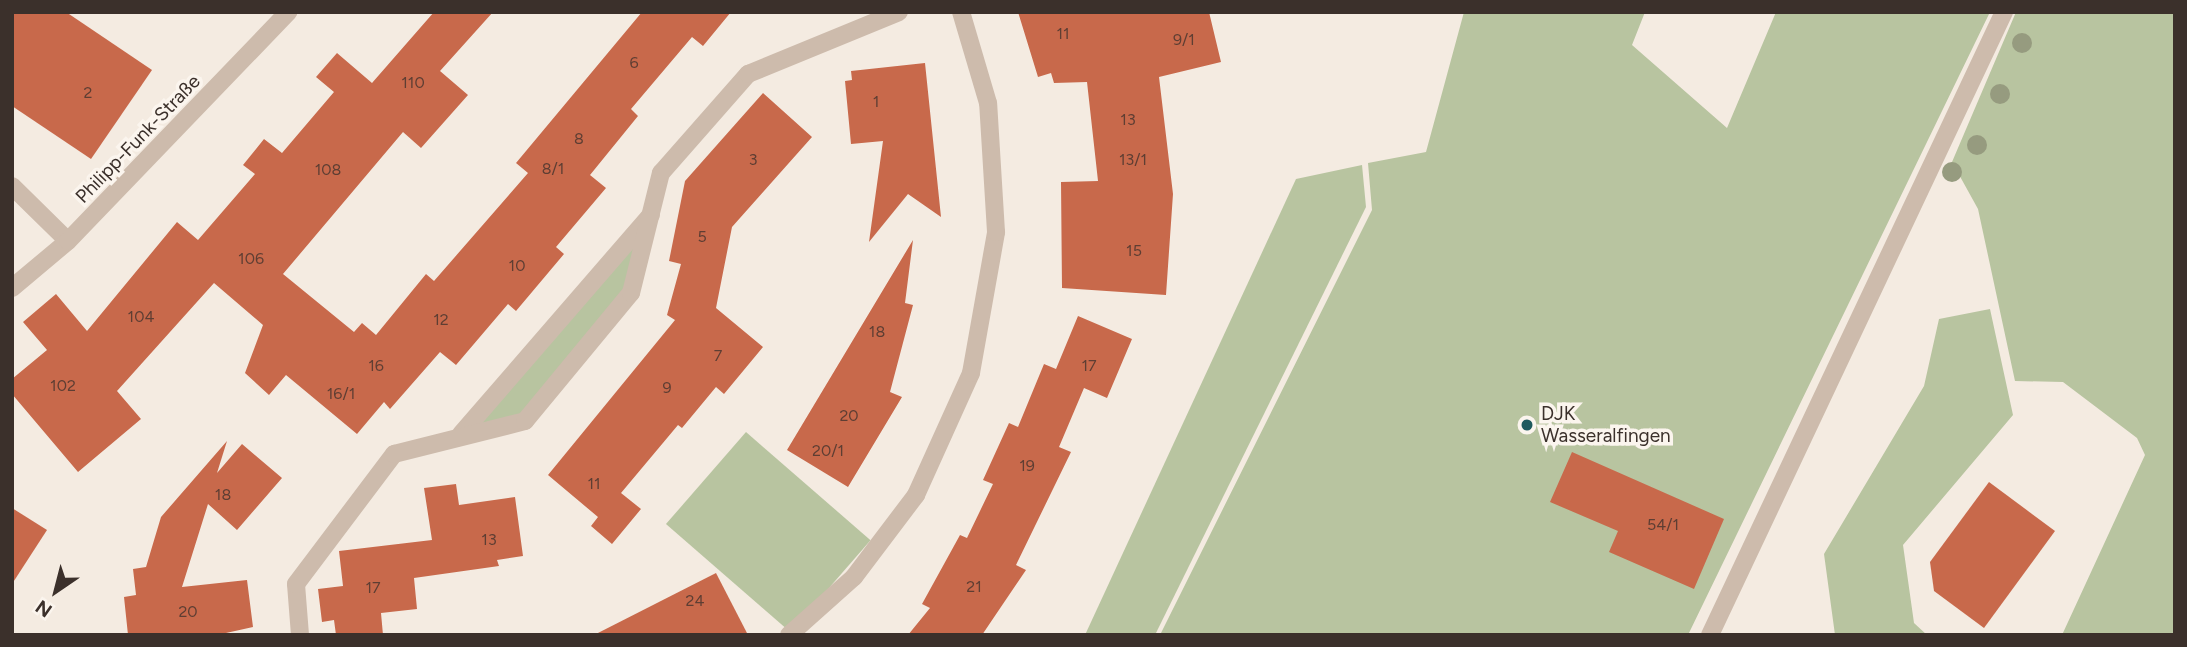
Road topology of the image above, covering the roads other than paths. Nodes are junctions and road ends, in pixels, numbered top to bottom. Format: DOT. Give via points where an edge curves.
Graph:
graph roads {
  1 [pos="288,12"];
  2 [pos="899,12"];
  3 [pos="961,12"];
  4 [pos="2004,12"];
  5 [pos="12,186"];
  6 [pos="650,215"];
  7 [pos="68,241"];
  8 [pos="12,288"];
  9 [pos="461,434"];
  10 [pos="300,635"];
  11 [pos="789,635"];
  12 [pos="1710,635"];
  1 -- 7 [label="street, Philipp-Funk-Straße"];
  2 -- 6 [label="street" via="748,74 661,173"];
  3 -- 11 [label="street" via="988,103 996,232 971,373 916,495 854,577"];
  4 -- 12 [label="street"];
  5 -- 7 [label="street"];
  6 -- 9 [label="street"];
  6 -- 9 [label="street" via="631,293 526,421"];
  7 -- 8 [label="street, Philipp-Funk-Straße"];
  9 -- 10 [label="street" via="394,454 296,584"];
}
